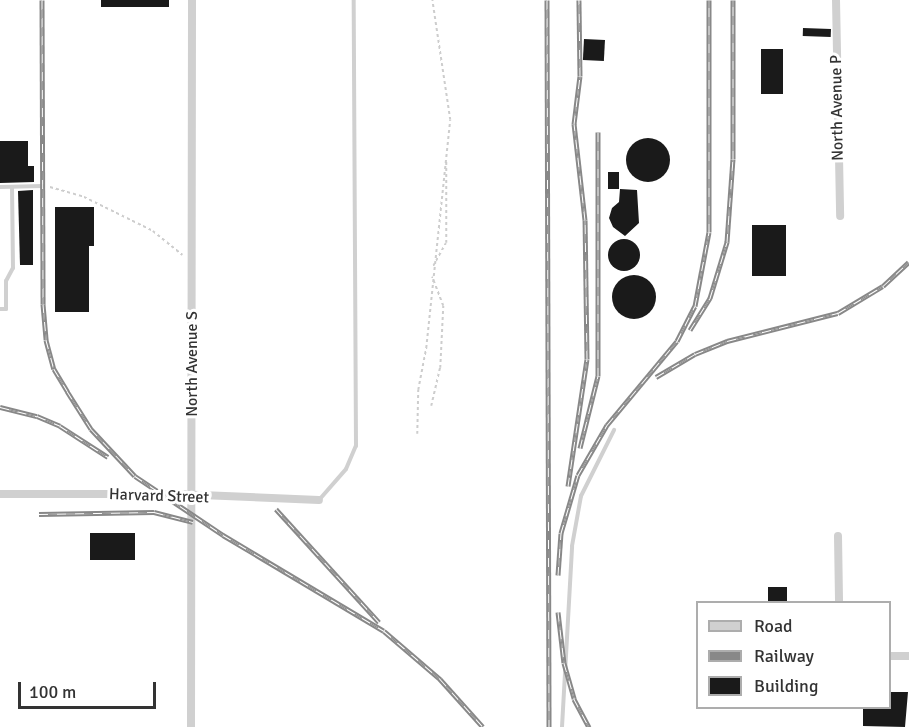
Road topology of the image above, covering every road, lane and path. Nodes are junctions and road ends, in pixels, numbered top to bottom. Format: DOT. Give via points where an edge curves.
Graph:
graph roads {
  1 [pos="192,0"];
  2 [pos="354,0"];
  3 [pos="432,0"];
  4 [pos="836,0"];
  5 [pos="445,153"];
  6 [pos="43,186"];
  7 [pos="0,187"];
  8 [pos="12,187"];
  9 [pos="840,216"];
  10 [pos="192,263"];
  11 [pos="433,266"];
  12 [pos="432,276"];
  13 [pos="0,309"];
  14 [pos="431,406"];
  15 [pos="614,430"];
  16 [pos="417,434"];
  17 [pos="0,494"];
  18 [pos="192,498"];
  19 [pos="319,500"];
  20 [pos="838,536"];
  21 [pos="839,601"];
  22 [pos="891,656"];
  23 [pos="909,656"];
  24 [pos="191,727"];
  25 [pos="562,727"];
  1 -- 10 [label="street, North Avenue S"];
  2 -- 19 [label="lane" via="356,446 346,468"];
  3 -- 5 [label="path" via="450,120"];
  4 -- 9 [label="street, North Avenue P"];
  5 -- 11 [label="path"];
  5 -- 11 [label="path" via="446,243"];
  6 -- 8 [label="lane"];
  6 -- 10 [label="path" via="69,190 153,231"];
  7 -- 8 [label="lane"];
  8 -- 13 [label="lane" via="13,268 6,281 6,309"];
  10 -- 18 [label="street, North Avenue S"];
  11 -- 12 [label="path"];
  12 -- 14 [label="path" via="442,306 440,368"];
  12 -- 16 [label="path" via="418,390"];
  15 -- 25 [label="lane" via="581,496 572,546"];
  17 -- 18 [label="street, Harvard Street" via="159,494"];
  18 -- 19 [label="street, Harvard Street"];
  18 -- 24 [label="street, North Avenue S"];
  20 -- 21 [label="street"];
  22 -- 23 [label="street"];
}
